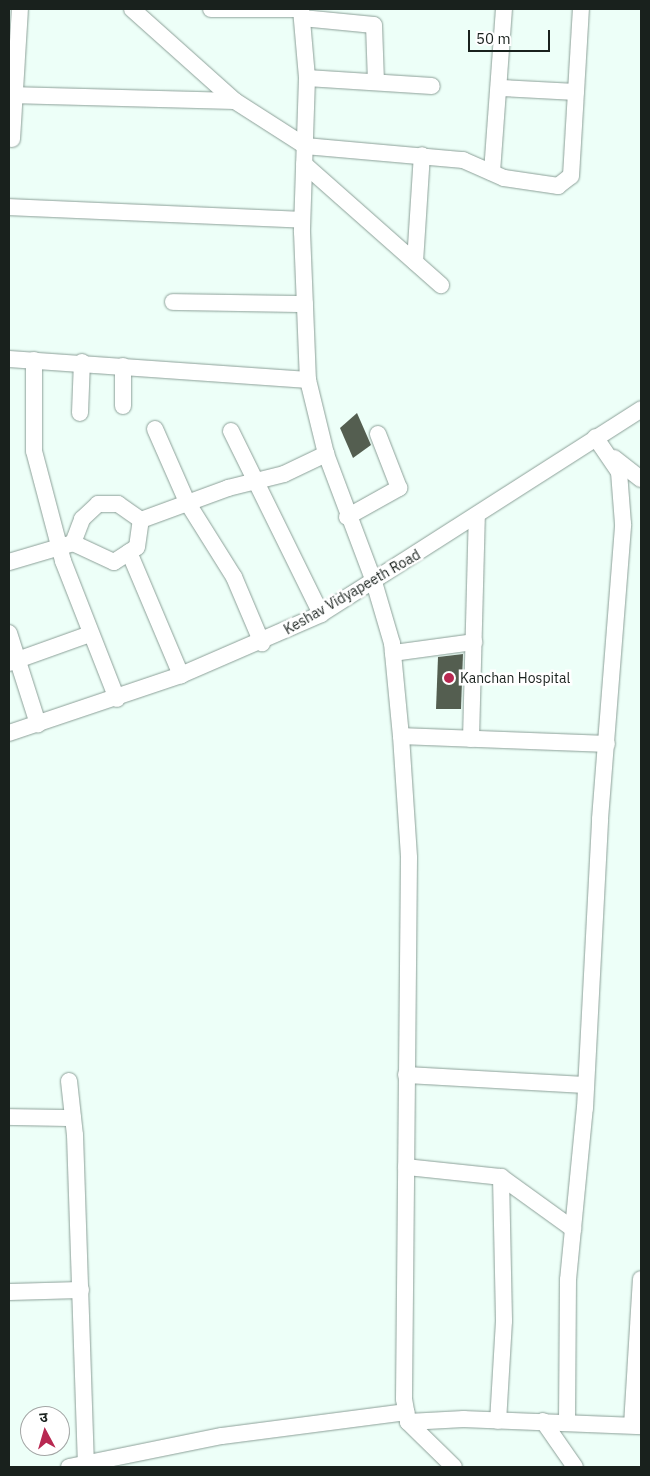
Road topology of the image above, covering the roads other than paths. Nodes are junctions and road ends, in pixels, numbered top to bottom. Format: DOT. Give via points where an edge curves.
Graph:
graph roads {
  1 [pos="20,9"];
  2 [pos="132,9"];
  3 [pos="211,9"];
  4 [pos="504,9"];
  5 [pos="581,9"];
  6 [pos="301,12"];
  7 [pos="307,78"];
  8 [pos="376,82"];
  9 [pos="432,86"];
  10 [pos="501,88"];
  11 [pos="576,92"];
  12 [pos="12,95"];
  13 [pos="236,101"];
  14 [pos="12,139"];
  15 [pos="305,146"];
  16 [pos="422,156"];
  17 [pos="304,164"];
  18 [pos="492,172"];
  19 [pos="9,207"];
  20 [pos="302,220"];
  21 [pos="415,262"];
  22 [pos="441,285"];
  23 [pos="172,302"];
  24 [pos="305,304"];
  25 [pos="9,359"];
  26 [pos="34,360"];
  27 [pos="82,362"];
  28 [pos="123,366"];
  29 [pos="308,380"];
  30 [pos="123,406"];
  31 [pos="641,409"];
  32 [pos="80,413"];
  33 [pos="154,429"];
  34 [pos="231,431"];
  35 [pos="378,434"];
  36 [pos="595,437"];
  37 [pos="326,454"];
  38 [pos="612,456"];
  39 [pos="641,479"];
  40 [pos="258,481"];
  41 [pos="187,502"];
  42 [pos="477,516"];
  43 [pos="347,517"];
  44 [pos="141,520"];
  45 [pos="66,545"];
  46 [pos="129,552"];
  47 [pos="9,562"];
  48 [pos="374,582"];
  49 [pos="321,614"];
  50 [pos="9,633"];
  51 [pos="90,634"];
  52 [pos="474,642"];
  53 [pos="262,643"];
  54 [pos="393,653"];
  55 [pos="13,662"];
  56 [pos="181,674"];
  57 [pos="117,699"];
  58 [pos="38,724"];
  59 [pos="9,733"];
  60 [pos="401,736"];
  61 [pos="471,739"];
  62 [pos="607,744"];
  63 [pos="406,1075"];
  64 [pos="69,1081"];
  65 [pos="586,1084"];
  66 [pos="9,1118"];
  67 [pos="73,1118"];
  68 [pos="406,1167"];
  69 [pos="501,1177"];
  70 [pos="572,1230"];
  71 [pos="641,1286"];
  72 [pos="81,1290"];
  73 [pos="9,1292"];
  74 [pos="407,1417"];
  75 [pos="498,1421"];
  76 [pos="543,1421"];
  77 [pos="567,1422"];
  78 [pos="636,1425"];
  79 [pos="79,1466"];
  80 [pos="454,1467"];
  81 [pos="575,1467"];
  1 -- 12 [label="street"];
  2 -- 13 [label="street"];
  3 -- 6 [label="street"];
  4 -- 10 [label="street"];
  5 -- 11 [label="street"];
  6 -- 7 [label="street"];
  6 -- 8 [label="street" via="374,25"];
  7 -- 8 [label="street"];
  7 -- 15 [label="street"];
  8 -- 9 [label="street"];
  10 -- 11 [label="street"];
  10 -- 18 [label="street"];
  11 -- 18 [label="street" via="571,176 566,184 512,180"];
  12 -- 13 [label="street"];
  12 -- 14 [label="street"];
  13 -- 15 [label="street"];
  15 -- 16 [label="street"];
  15 -- 17 [label="street"];
  16 -- 18 [label="street" via="463,160"];
  16 -- 21 [label="street"];
  17 -- 20 [label="street"];
  17 -- 21 [label="street"];
  19 -- 20 [label="street"];
  20 -- 24 [label="street"];
  21 -- 22 [label="street"];
  23 -- 24 [label="street"];
  24 -- 29 [label="street"];
  25 -- 26 [label="street"];
  26 -- 27 [label="street"];
  26 -- 45 [label="street" via="34,451"];
  27 -- 28 [label="street"];
  27 -- 32 [label="street"];
  28 -- 29 [label="street"];
  28 -- 30 [label="street"];
  29 -- 37 [label="street"];
  31 -- 36 [label="street, Keshav Vidyapeeth Road"];
  33 -- 41 [label="street"];
  34 -- 40 [label="street"];
  35 -- 43 [label="street" via="399,488"];
  36 -- 38 [label="street"];
  36 -- 42 [label="street, Keshav Vidyapeeth Road"];
  37 -- 40 [label="street"];
  37 -- 43 [label="street"];
  38 -- 39 [label="street"];
  38 -- 62 [label="street" via="623,490 623,524"];
  40 -- 41 [label="street"];
  40 -- 49 [label="street" via="277,530"];
  41 -- 44 [label="street"];
  41 -- 53 [label="street" via="214,540"];
  42 -- 48 [label="street, Keshav Vidyapeeth Road"];
  42 -- 52 [label="street"];
  43 -- 48 [label="street"];
  44 -- 45 [label="street" via="118,504 98,504 82,519"];
  44 -- 46 [label="street" via="137,547"];
  45 -- 46 [label="street" via="114,562"];
  45 -- 47 [label="street"];
  45 -- 51 [label="street"];
  46 -- 56 [label="street"];
  48 -- 49 [label="street, Keshav Vidyapeeth Road"];
  48 -- 54 [label="street"];
  49 -- 53 [label="street, Keshav Vidyapeeth Road"];
  50 -- 55 [label="street"];
  51 -- 55 [label="street"];
  51 -- 57 [label="street"];
  52 -- 54 [label="street"];
  52 -- 61 [label="street"];
  53 -- 56 [label="street, Keshav Vidyapeeth Road"];
  54 -- 60 [label="street"];
  55 -- 58 [label="street"];
  56 -- 57 [label="street, Keshav Vidyapeeth Road"];
  57 -- 58 [label="street, Keshav Vidyapeeth Road"];
  58 -- 59 [label="street, Keshav Vidyapeeth Road"];
  60 -- 61 [label="street"];
  60 -- 63 [label="street" via="408,858"];
  61 -- 62 [label="street"];
  62 -- 65 [label="street"];
  63 -- 65 [label="street"];
  63 -- 68 [label="street"];
  64 -- 67 [label="street"];
  65 -- 70 [label="street"];
  66 -- 67 [label="street"];
  67 -- 72 [label="street"];
  68 -- 69 [label="street"];
  68 -- 74 [label="street"];
  69 -- 70 [label="street"];
  69 -- 75 [label="street" via="504,1321"];
  70 -- 77 [label="street"];
  71 -- 78 [label="street"];
  72 -- 73 [label="street"];
  72 -- 79 [label="street"];
  74 -- 75 [label="street"];
  74 -- 79 [label="street" via="222,1436"];
  74 -- 80 [label="street"];
  75 -- 76 [label="street"];
  76 -- 77 [label="street"];
  76 -- 81 [label="street"];
  77 -- 78 [label="street"];
}
